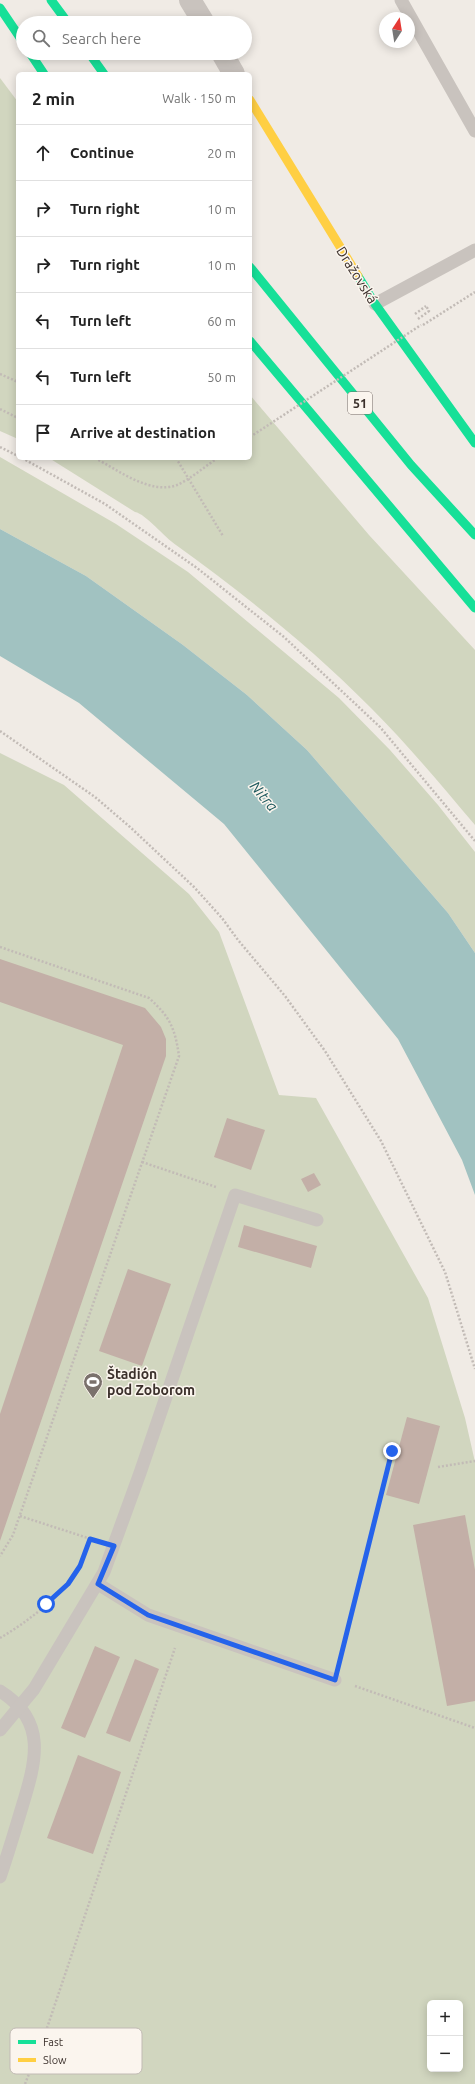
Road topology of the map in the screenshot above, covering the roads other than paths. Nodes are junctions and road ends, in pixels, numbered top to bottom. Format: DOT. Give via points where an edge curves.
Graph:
graph roads {
  1 [pos="51,0"];
  2 [pos="190,0"];
  3 [pos="401,0"];
  4 [pos="0,8"];
  5 [pos="63,16"];
  6 [pos="200,16"];
  7 [pos="16,32"];
  8 [pos="35,60"];
  9 [pos="94,60"];
  10 [pos="226,60"];
  11 [pos="43,72"];
  12 [pos="103,72"];
  13 [pos="233,72"];
  14 [pos="252,103"];
  15 [pos="475,131"];
  16 [pos="475,250"];
  17 [pos="252,269"];
  18 [pos="375,304"];
  19 [pos="252,343"];
  20 [pos="475,443"];
  21 [pos="475,536"];
  22 [pos="475,608"];
  23 [pos="317,1220"];
  24 [pos="98,1584"];
  25 [pos="335,1680"];
  26 [pos="0,1691"];
  27 [pos="20,1706"];
  28 [pos="0,1730"];
  29 [pos="0,1877"];
  1 -- 5 [label="main road"];
  2 -- 6 [label="street"];
  3 -- 15 [label="lane"];
  4 -- 7 [label="main road"];
  8 -- 11 [label="main road"];
  9 -- 12 [label="main road"];
  10 -- 13 [label="street"];
  14 -- 18 [label="main road, Dražovská"];
  16 -- 18 [label="lane"];
  17 -- 21 [label="main road, 51" via="411,465"];
  18 -- 20 [label="main road, Dražovská"];
  19 -- 22 [label="main road"];
  23 -- 24 [label="lane" via="235,1195 114,1546"];
  24 -- 25 [label="lane" via="148,1615"];
  24 -- 27 [label="lane" via="34,1689"];
  26 -- 27 [label="lane"];
  27 -- 28 [label="lane"];
  27 -- 29 [label="lane" via="34,1732 34,1769"];
}
